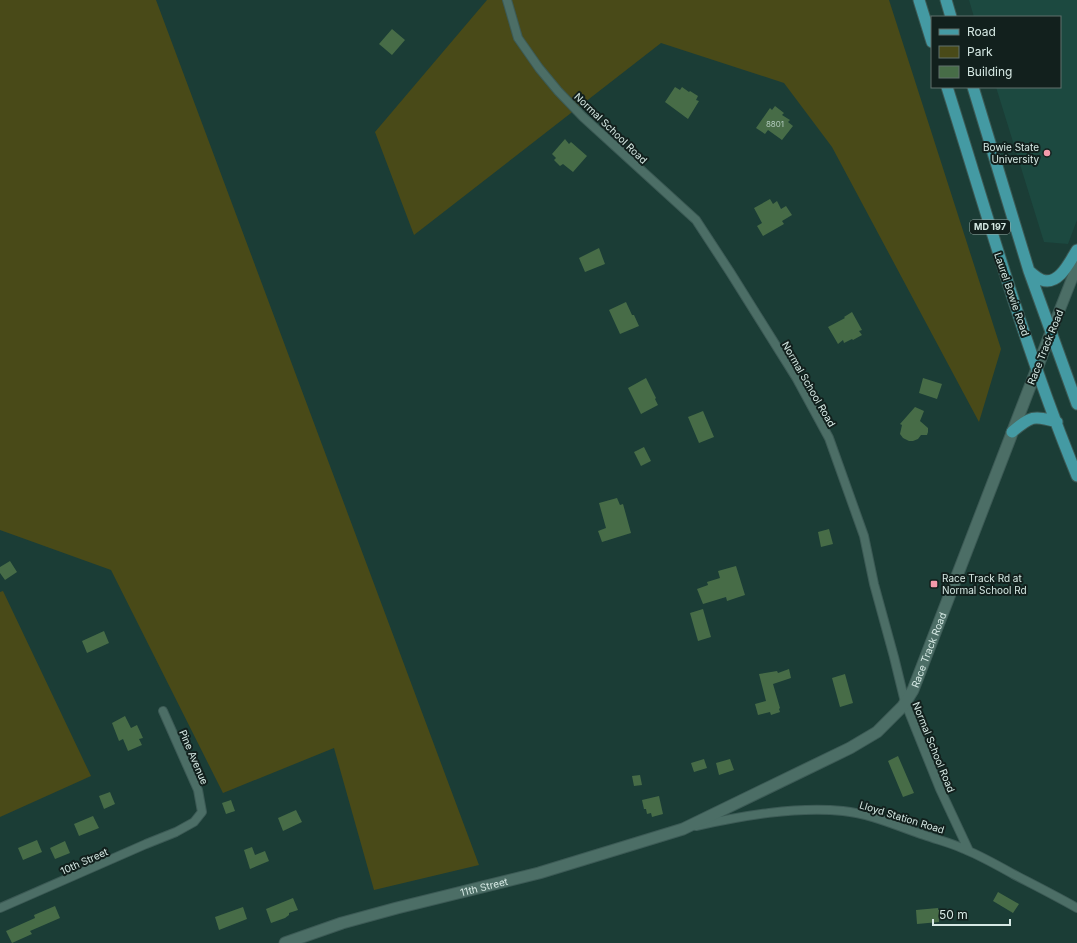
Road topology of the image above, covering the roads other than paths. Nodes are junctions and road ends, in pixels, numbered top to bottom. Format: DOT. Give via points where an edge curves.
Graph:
graph roads {
  1 [pos="507,0"];
  2 [pos="918,0"];
  3 [pos="946,0"];
  4 [pos="951,16"];
  5 [pos="931,39"];
  6 [pos="946,88"];
  7 [pos="973,88"];
  8 [pos="1077,250"];
  9 [pos="1077,266"];
  10 [pos="1029,271"];
  11 [pos="1051,332"];
  12 [pos="1037,366"];
  13 [pos="1077,404"];
  14 [pos="1057,422"];
  15 [pos="1012,432"];
  16 [pos="1077,476"];
  17 [pos="905,702"];
  18 [pos="163,711"];
  19 [pos="202,812"];
  20 [pos="683,829"];
  21 [pos="966,849"];
  22 [pos="0,908"];
  23 [pos="1077,908"];
  24 [pos="285,943"];
  1 -- 17 [label="street, Normal School Road" via="518,38 538,68 583,117 696,220 797,379 829,438 864,536"];
  2 -- 5 [label="main road"];
  3 -- 4 [label="main road"];
  6 -- 12 [label="main road, Laurel Bowie Road / MD 197"];
  7 -- 10 [label="main road, MD 197"];
  8 -- 10 [label="main road" via="1065,269 1054,279 1043,280"];
  9 -- 11 [label="street, Race Track Road"];
  10 -- 11 [label="main road, MD 197"];
  11 -- 12 [label="main road, Race Track Road"];
  11 -- 13 [label="main road, MD 197"];
  12 -- 14 [label="main road, Laurel Bowie Road / MD 197"];
  12 -- 15 [label="main road, Race Track Road"];
  14 -- 15 [label="main road" via="1038,417 1026,420"];
  14 -- 16 [label="main road, Laurel Bowie Road / MD 197"];
  15 -- 17 [label="main road, Race Track Road" via="913,690"];
  17 -- 20 [label="main road, Race Track Road" via="877,732"];
  17 -- 21 [label="street, Normal School Road"];
  18 -- 19 [label="street, Pine Avenue" via="198,790"];
  19 -- 22 [label="street, 10th Street" via="194,822 176,832"];
  20 -- 21 [label="street, Lloyd Station Road" via="733,818 791,811 842,811 877,818"];
  20 -- 24 [label="main road, 11th Street" via="539,872 342,923"];
  21 -- 23 [label="street, Lloyd Station Road"];
}
